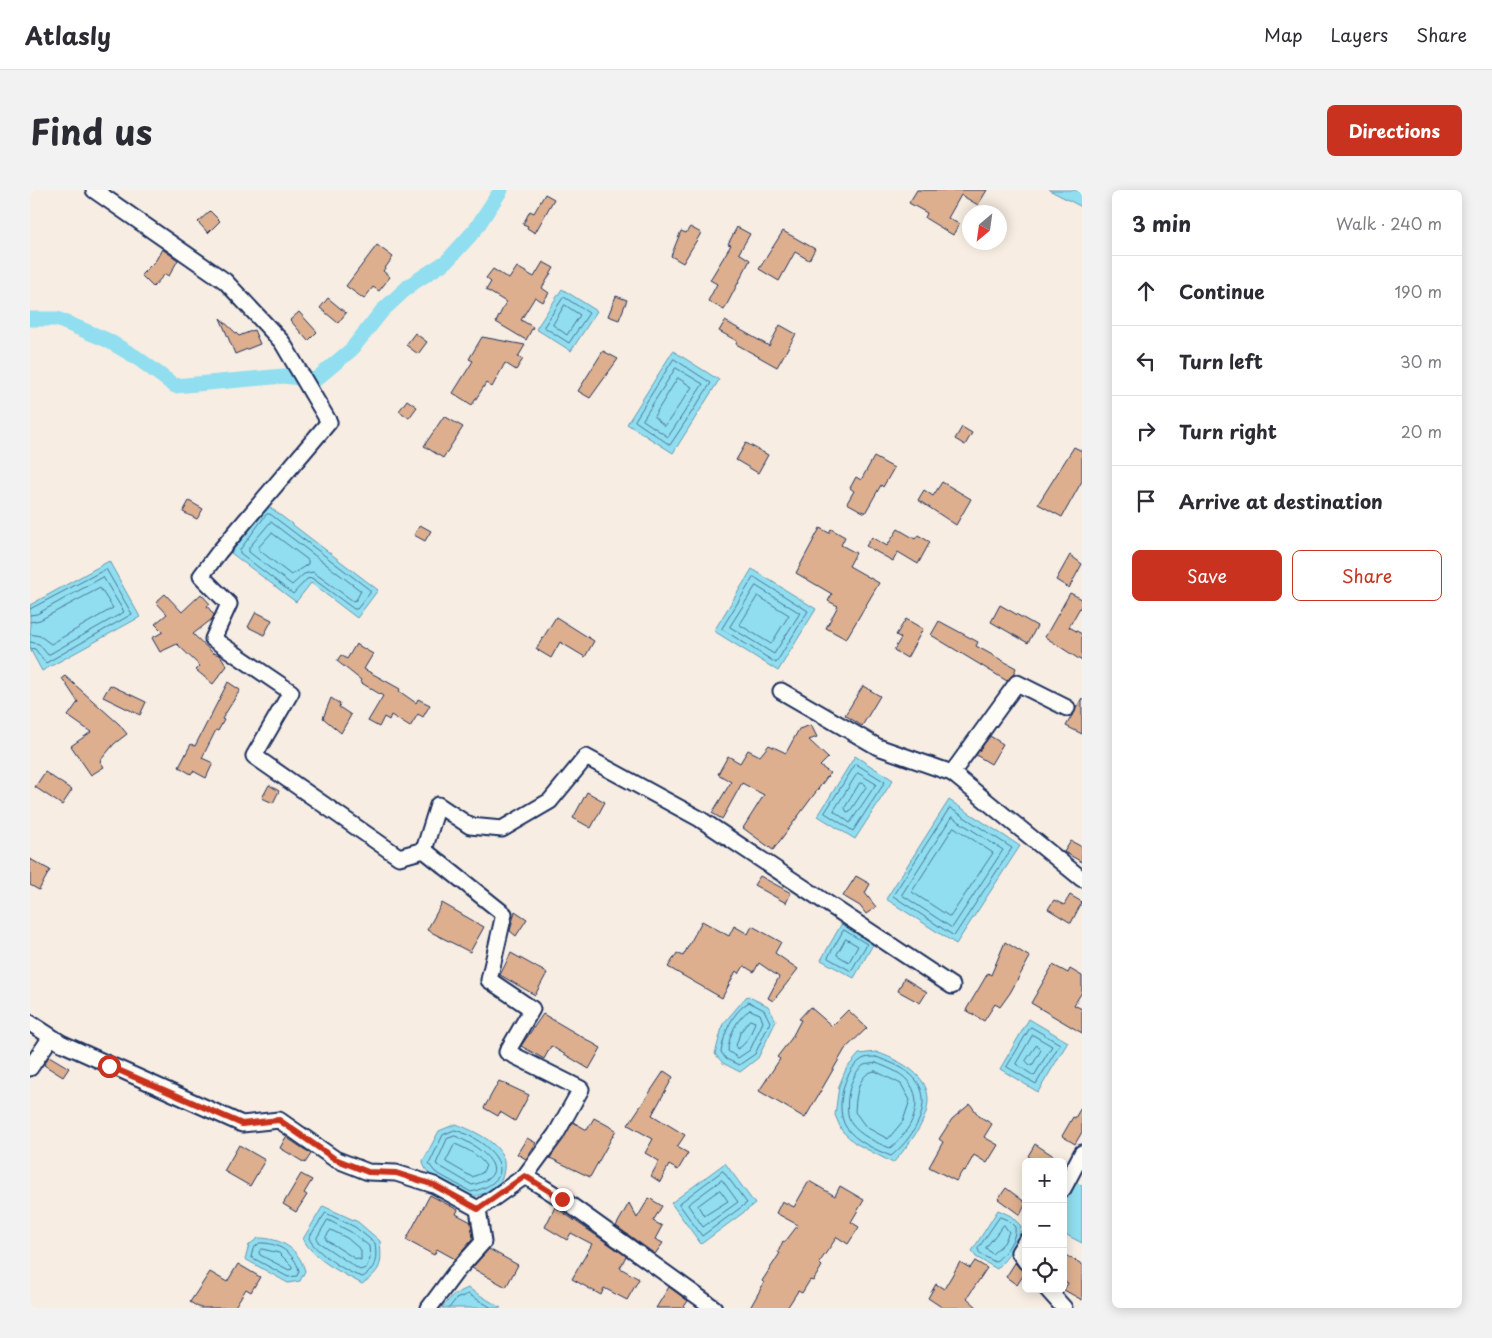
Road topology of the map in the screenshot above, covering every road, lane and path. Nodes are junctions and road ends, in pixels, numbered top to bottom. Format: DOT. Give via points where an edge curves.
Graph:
graph roads {
  1 [pos="94,190"];
  2 [pos="781,691"];
  3 [pos="1067,708"];
  4 [pos="952,773"];
  5 [pos="424,850"];
  6 [pos="1082,879"];
  7 [pos="952,986"];
  8 [pos="30,1024"];
  9 [pos="51,1037"];
  10 [pos="30,1068"];
  11 [pos="1082,1153"];
  12 [pos="525,1176"];
  13 [pos="1067,1181"];
  14 [pos="478,1209"];
  15 [pos="1051,1293"];
  16 [pos="429,1308"];
  17 [pos="714,1308"];
  18 [pos="1064,1308"];
  1 -- 5 [label="street" via="225,282 282,342 329,422 202,576 229,604 213,640 291,692 254,756 399,857"];
  2 -- 4 [label="street" via="878,747"];
  3 -- 4 [label="street" via="1017,684"];
  4 -- 6 [label="street"];
  5 -- 7 [label="street" via="438,805 470,826 502,829 550,801 586,757 700,819"];
  5 -- 12 [label="street" via="504,914 488,980 532,1008 507,1052 581,1089 556,1134"];
  8 -- 9 [label="street"];
  9 -- 10 [label="street"];
  9 -- 14 [label="street" via="242,1124 279,1120 335,1159 368,1172 396,1173 434,1185"];
  11 -- 13 [label="street"];
  12 -- 14 [label="street"];
  12 -- 17 [label="street"];
  14 -- 16 [label="street" via="483,1242"];
  15 -- 18 [label="street"];
}
